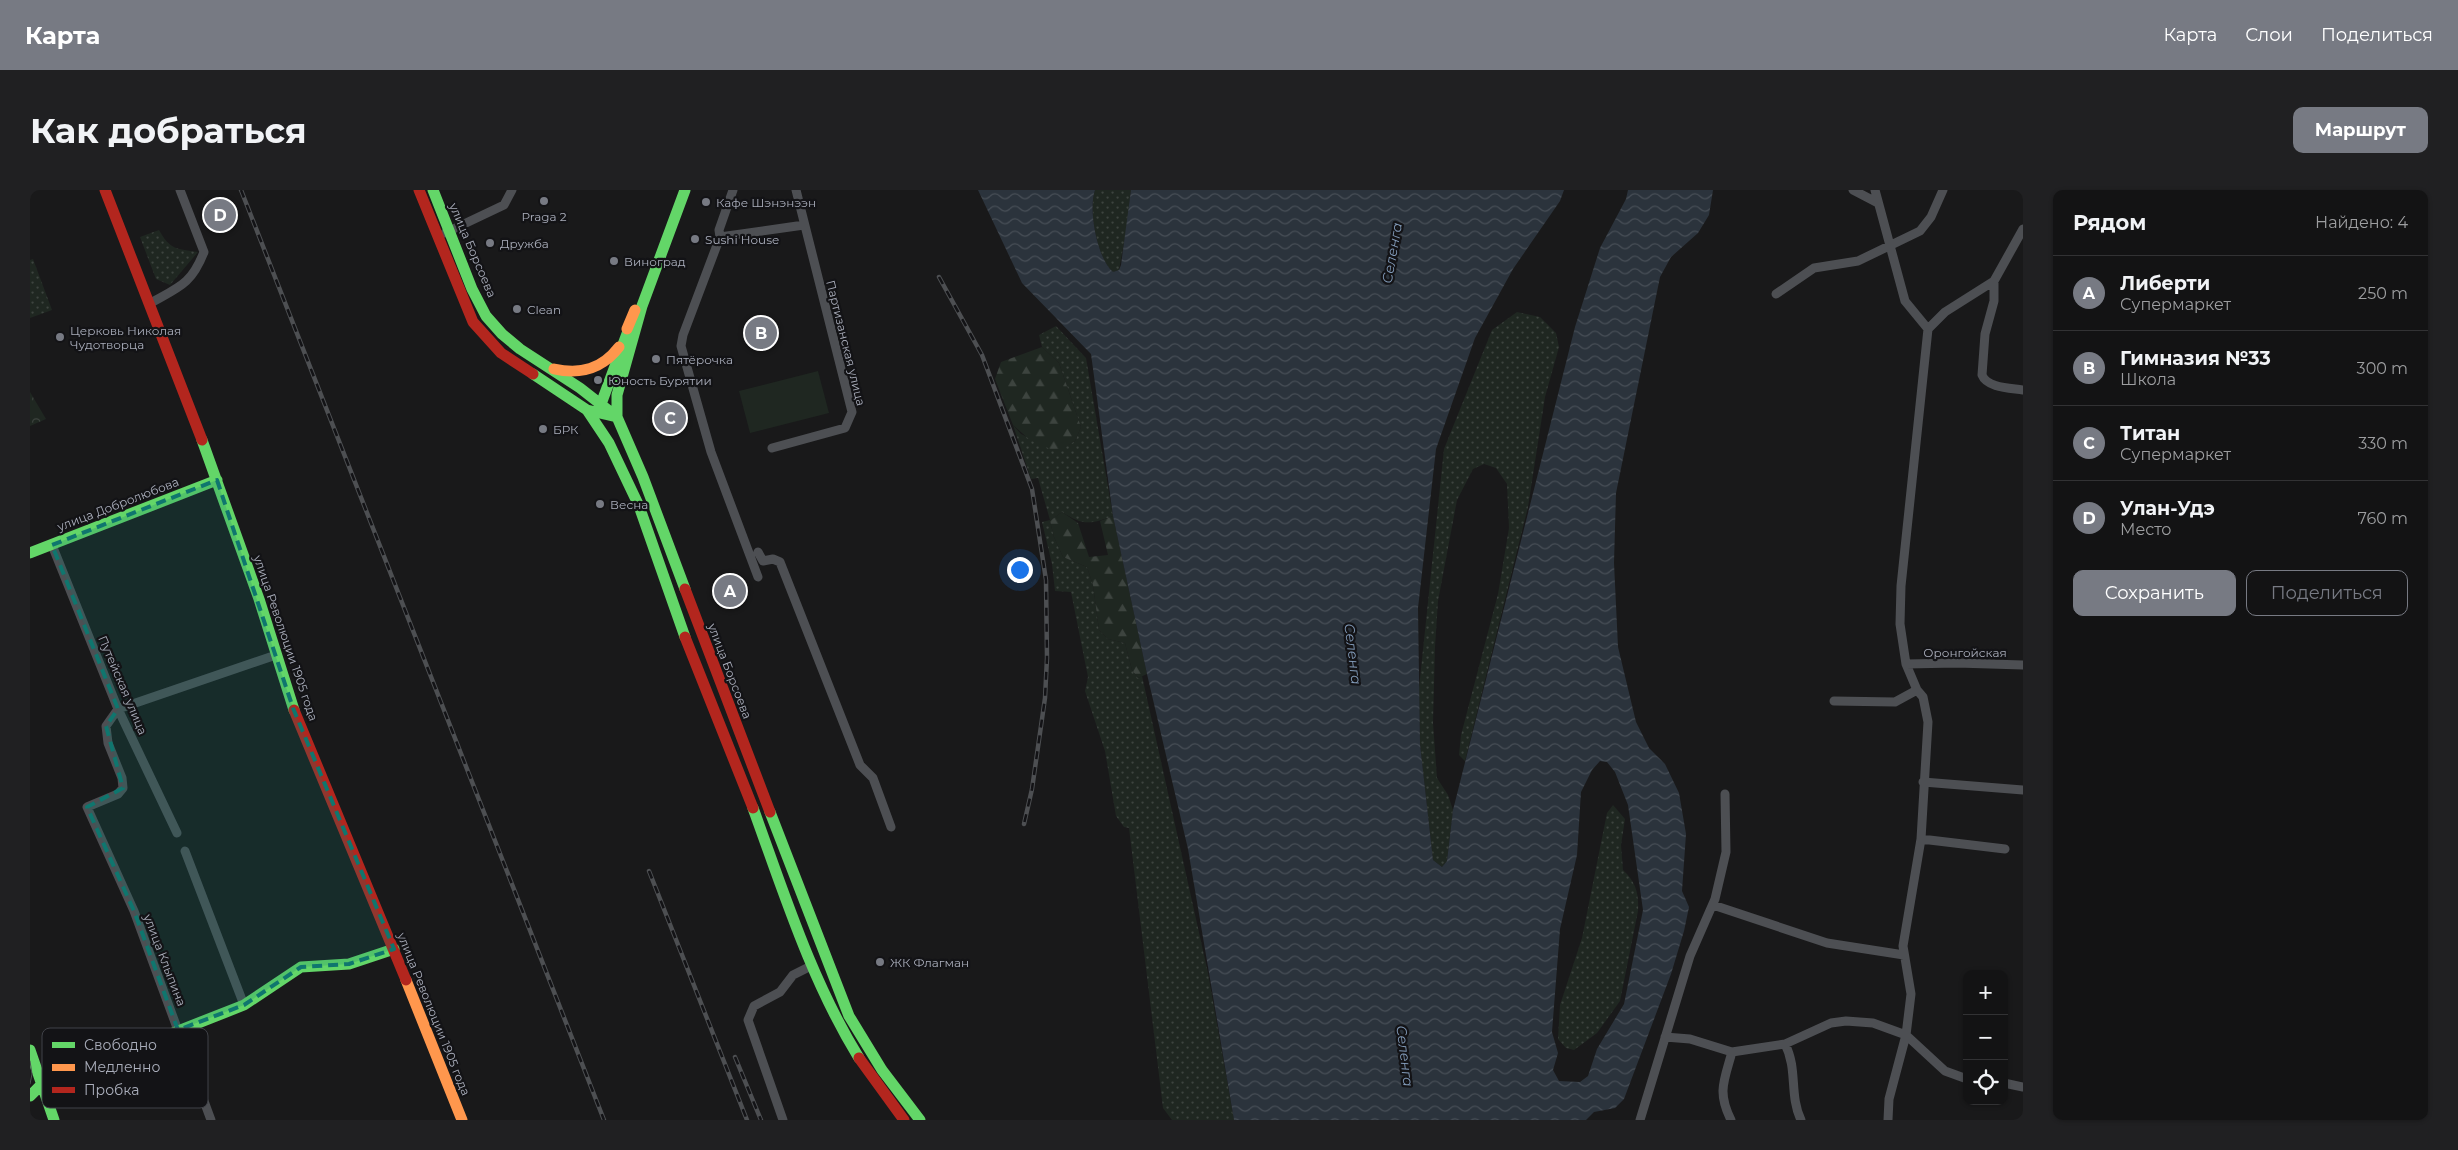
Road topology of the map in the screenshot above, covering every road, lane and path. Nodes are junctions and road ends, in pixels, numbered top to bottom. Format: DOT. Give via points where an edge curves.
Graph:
graph roads {
  1 [pos="104,190"];
  2 [pos="180,190"];
  3 [pos="419,190"];
  4 [pos="433,190"];
  5 [pos="512,190"];
  6 [pos="678,190"];
  7 [pos="685,190"];
  8 [pos="733,190"];
  9 [pos="796,190"];
  10 [pos="1853,190"];
  11 [pos="1875,190"];
  12 [pos="1943,190"];
  13 [pos="1876,202"];
  14 [pos="804,225"];
  15 [pos="2023,229"];
  16 [pos="449,231"];
  17 [pos="437,237"];
  18 [pos="720,237"];
  19 [pos="1890,247"];
  20 [pos="1994,281"];
  21 [pos="1776,294"];
  22 [pos="149,304"];
  23 [pos="642,306"];
  24 [pos="628,329"];
  25 [pos="1928,329"];
  26 [pos="623,340"];
  27 [pos="551,368"];
  28 [pos="2023,390"];
  29 [pos="602,409"];
  30 [pos="587,410"];
  31 [pos="617,417"];
  32 [pos="610,443"];
  33 [pos="772,448"];
  34 [pos="217,480"];
  35 [pos="652,501"];
  36 [pos="639,506"];
  37 [pos="52,545"];
  38 [pos="758,552"];
  39 [pos="30,553"];
  40 [pos="758,577"];
  41 [pos="276,655"];
  42 [pos="1906,664"];
  43 [pos="2023,665"];
  44 [pos="1917,690"];
  45 [pos="1834,701"];
  46 [pos="118,709"];
  47 [pos="1923,782"];
  48 [pos="2023,790"];
  49 [pos="1725,794"];
  50 [pos="891,827"];
  51 [pos="177,833"];
  52 [pos="1921,839"];
  53 [pos="2005,849"];
  54 [pos="185,851"];
  55 [pos="1713,905"];
  56 [pos="394,949"];
  57 [pos="1904,955"];
  58 [pos="826,960"];
  59 [pos="811,966"];
  60 [pos="244,1005"];
  61 [pos="177,1028"];
  62 [pos="183,1028"];
  63 [pos="1906,1035"];
  64 [pos="1665,1037"];
  65 [pos="1785,1044"];
  66 [pos="30,1050"];
  67 [pos="1732,1052"];
  68 [pos="1963,1078"];
  69 [pos="33,1080"];
  70 [pos="2008,1083"];
  71 [pos="2023,1087"];
  72 [pos="30,1096"];
  73 [pos="42,1097"];
  74 [pos="48,1108"];
  75 [pos="207,1108"];
  76 [pos="54,1120"];
  77 [pos="211,1120"];
  78 [pos="462,1120"];
  79 [pos="783,1120"];
  80 [pos="904,1120"];
  81 [pos="920,1120"];
  82 [pos="1640,1120"];
  83 [pos="1731,1120"];
  84 [pos="1801,1120"];
  85 [pos="1888,1120"];
  1 -- 22 [label="main road, улица Революции 1905 года"];
  2 -- 22 [label="street" via="204,252 196,272 186,283"];
  3 -- 17 [label="main road"];
  4 -- 16 [label="main road, улица Борсоева"];
  5 -- 16 [label="street" via="504,205"];
  6 -- 24 [label="main road"];
  7 -- 23 [label="main road"];
  8 -- 18 [label="street" via="719,230"];
  9 -- 14 [label="street, Партизанская улица"];
  10 -- 13 [label="street"];
  11 -- 13 [label="street"];
  12 -- 19 [label="street" via="1931,217 1920,231"];
  13 -- 19 [label="street"];
  14 -- 18 [label="street"];
  14 -- 33 [label="street, Партизанская улица" via="852,412 845,428"];
  15 -- 20 [label="street"];
  16 -- 17 [label="street"];
  16 -- 27 [label="main road, улица Борсоева" via="486,316 520,349"];
  17 -- 30 [label="main road" via="470,318 483,335 501,353"];
  18 -- 40 [label="street" via="681,346 711,452"];
  19 -- 21 [label="street" via="1858,261 1814,268"];
  19 -- 25 [label="street" via="1905,302"];
  20 -- 25 [label="street" via="1945,312"];
  20 -- 28 [label="street" via="1994,301 1985,334 1982,375 1990,383"];
  22 -- 34 [label="main road, улица Революции 1905 года"];
  23 -- 24 [label="main road"];
  23 -- 31 [label="main road" via="617,395"];
  24 -- 26 [label="main road"];
  25 -- 42 [label="street" via="1901,586 1900,624"];
  26 -- 27 [label="main road" via="603,364 588,371 577,374"];
  26 -- 29 [label="main road"];
  27 -- 29 [label="main road, улица Борсоева"];
  29 -- 30 [label="main road"];
  29 -- 31 [label="main road, улица Борсоева"];
  29 -- 32 [label="main road"];
  30 -- 32 [label="main road"];
  31 -- 35 [label="main road, улица Борсоева"];
  32 -- 36 [label="main road"];
  34 -- 37 [label="main road, улица Добролюбова"];
  34 -- 41 [label="main road, улица Революции 1905 года"];
  35 -- 36 [label="main road"];
  35 -- 58 [label="main road, улица Борсоева"];
  36 -- 59 [label="main road" via="686,641"];
  37 -- 39 [label="main road, улица Добролюбова"];
  37 -- 46 [label="street, Путейская улица"];
  38 -- 50 [label="street" via="763,561 773,559 780,562 860,766 873,778"];
  41 -- 46 [label="street"];
  41 -- 56 [label="main road, улица Революции 1905 года" via="293,708"];
  42 -- 43 [label="street, Оронгойская"];
  42 -- 44 [label="street"];
  44 -- 45 [label="street" via="1895,702"];
  44 -- 47 [label="street" via="1923,697 1928,722"];
  46 -- 51 [label="street, Путейская улица"];
  46 -- 61 [label="street, улица Клыпина" via="106,726 122,788 118,794 87,807 134,911"];
  47 -- 48 [label="street"];
  47 -- 52 [label="street"];
  49 -- 55 [label="street" via="1726,852"];
  52 -- 53 [label="street"];
  52 -- 57 [label="street"];
  54 -- 60 [label="street"];
  55 -- 57 [label="street" via="1827,943"];
  55 -- 64 [label="street" via="1690,956"];
  56 -- 60 [label="main road" via="349,964 301,968"];
  56 -- 78 [label="main road, улица Революции 1905 года"];
  57 -- 63 [label="street" via="1911,994"];
  58 -- 59 [label="main road"];
  58 -- 81 [label="main road, улица Борсоева" via="849,1016 882,1070"];
  59 -- 79 [label="street" via="793,975 780,992 754,1006 749,1013 748,1020"];
  59 -- 80 [label="main road" via="837,1022 871,1077"];
  60 -- 62 [label="main road"];
  63 -- 65 [label="street" via="1873,1023 1846,1021 1831,1023"];
  63 -- 68 [label="street" via="1944,1071"];
  63 -- 85 [label="street" via="1888,1099"];
  64 -- 67 [label="street" via="1690,1039"];
  64 -- 82 [label="street"];
  65 -- 67 [label="street"];
  65 -- 84 [label="street" via="1792,1057 1796,1110"];
  66 -- 69 [label="main road"];
  67 -- 83 [label="street" via="1723,1084 1723,1103"];
  69 -- 72 [label="main road"];
  69 -- 73 [label="main road"];
  70 -- 71 [label="street"];
  74 -- 76 [label="main road"];
  75 -- 77 [label="street, улица Клыпина"];
}
